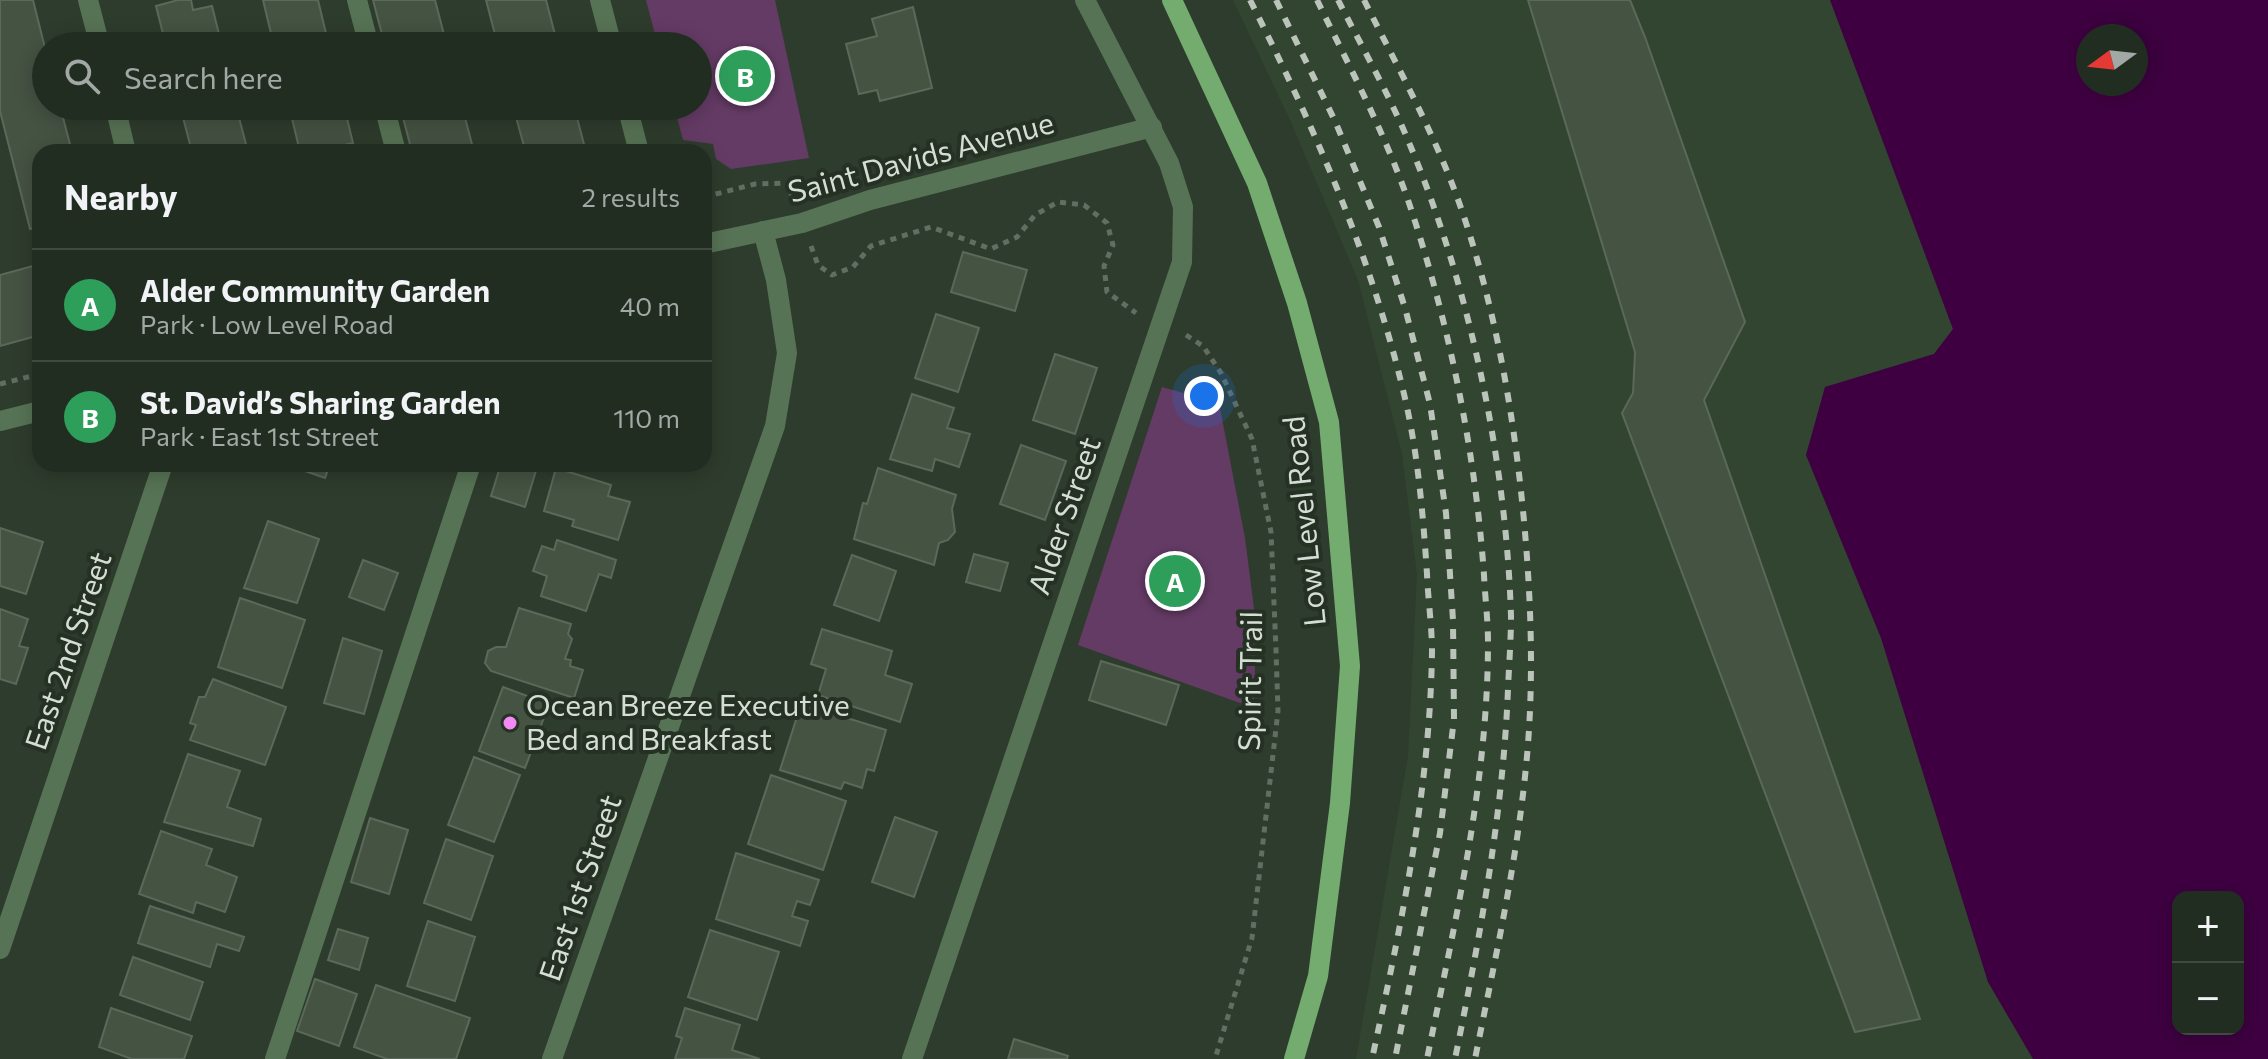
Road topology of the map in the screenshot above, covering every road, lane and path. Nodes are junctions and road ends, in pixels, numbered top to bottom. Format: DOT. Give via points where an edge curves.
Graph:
graph roads {
  1 [pos="88,0"];
  2 [pos="357,0"];
  3 [pos="600,0"];
  4 [pos="1085,0"];
  5 [pos="1172,0"];
  6 [pos="96,32"];
  7 [pos="365,32"];
  8 [pos="608,32"];
  9 [pos="118,120"];
  10 [pos="388,120"];
  11 [pos="631,120"];
  12 [pos="1152,127"];
  13 [pos="124,144"];
  14 [pos="394,144"];
  15 [pos="637,144"];
  16 [pos="712,195"];
  17 [pos="796,205"];
  18 [pos="763,231"];
  19 [pos="712,242"];
  20 [pos="811,247"];
  21 [pos="1148,319"];
  22 [pos="1182,333"];
  23 [pos="32,376"];
  24 [pos="0,384"];
  25 [pos="32,413"];
  26 [pos="0,421"];
  27 [pos="160,472"];
  28 [pos="468,472"];
  29 [pos="0,949"];
  30 [pos="275,1059"];
  31 [pos="552,1059"];
  32 [pos="912,1059"];
  33 [pos="1215,1059"];
  34 [pos="1294,1059"];
  1 -- 6 [label="street"];
  2 -- 7 [label="street"];
  3 -- 8 [label="street"];
  4 -- 12 [label="street, Alder Street"];
  5 -- 34 [label="main road, Low Level Road" via="1257,183 1329,422 1350,666 1340,803 1318,976"];
  9 -- 13 [label="street"];
  10 -- 14 [label="street"];
  11 -- 15 [label="street"];
  12 -- 18 [label="street, Saint Davids Avenue"];
  12 -- 32 [label="street, Alder Street" via="1183,207 1182,262"];
  16 -- 17 [label="path" via="755,184 787,183"];
  18 -- 19 [label="street, Saint Davids Avenue"];
  18 -- 31 [label="street, East 1st Street" via="787,353 775,426"];
  20 -- 21 [label="path" via="818,265 832,275 853,267 871,246 931,227 991,249 1017,237 1035,215 1058,202 1084,205 1107,223 1113,245 1104,266 1107,292"];
  22 -- 33 [label="path, Spirit Trail" via="1203,346 1221,373 1252,439 1271,532 1278,711 1252,938"];
  23 -- 24 [label="path"];
  25 -- 26 [label="street"];
  27 -- 29 [label="street, East 2nd Street"];
  28 -- 30 [label="street"];
}
